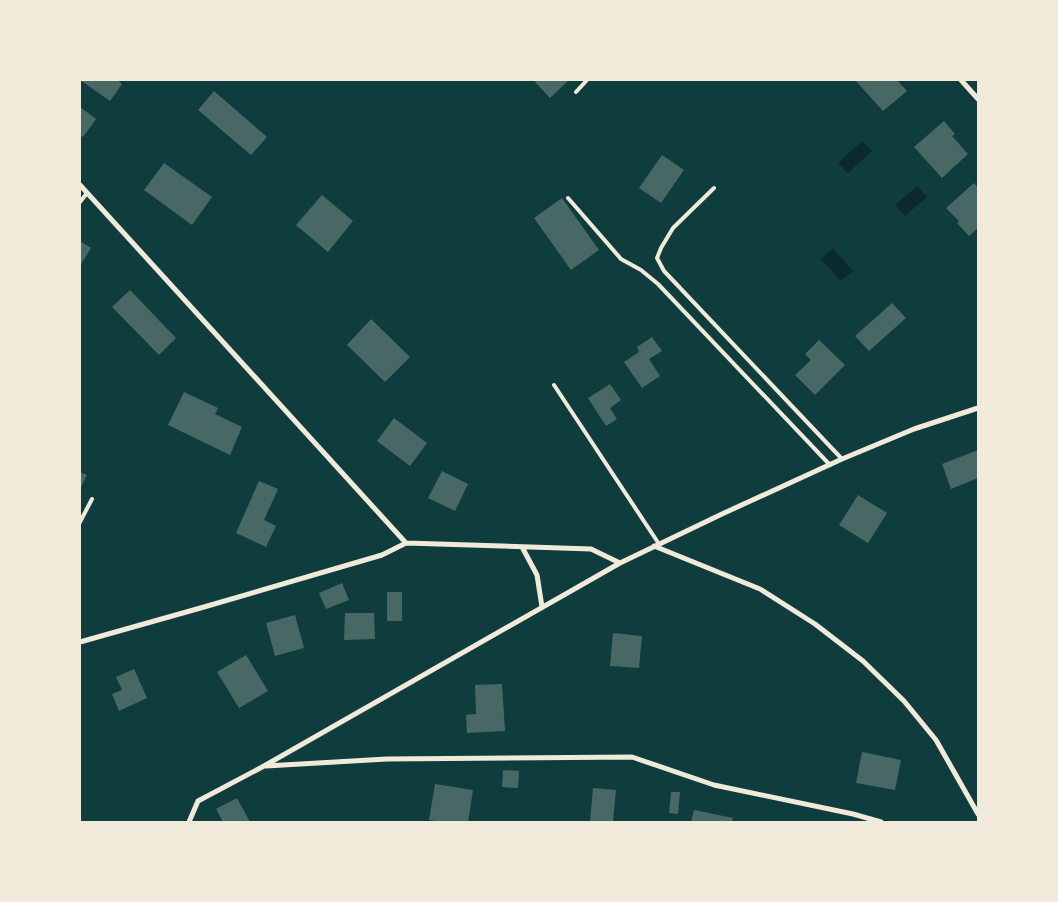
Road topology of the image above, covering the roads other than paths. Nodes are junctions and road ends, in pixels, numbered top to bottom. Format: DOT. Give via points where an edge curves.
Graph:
graph roads {
  1 [pos="587,80"];
  2 [pos="962,80"];
  3 [pos="576,92"];
  4 [pos="978,99"];
  5 [pos="80,185"];
  6 [pos="714,188"];
  7 [pos="87,193"];
  8 [pos="568,198"];
  9 [pos="80,202"];
  10 [pos="554,385"];
  11 [pos="978,408"];
  12 [pos="842,459"];
  13 [pos="830,465"];
  14 [pos="92,499"];
  15 [pos="80,522"];
  16 [pos="406,544"];
  17 [pos="656,545"];
  18 [pos="522,547"];
  19 [pos="620,563"];
  20 [pos="542,607"];
  21 [pos="80,642"];
  22 [pos="264,766"];
  23 [pos="978,814"];
  24 [pos="189,822"];
  25 [pos="881,822"];
  1 -- 3 [label="lane"];
  2 -- 4 [label="street"];
  5 -- 7 [label="street"];
  6 -- 12 [label="lane" via="673,228 658,258 664,271"];
  7 -- 9 [label="lane"];
  7 -- 16 [label="street"];
  8 -- 13 [label="lane" via="621,259 658,284"];
  10 -- 17 [label="lane"];
  11 -- 12 [label="street" via="914,429"];
  12 -- 13 [label="street"];
  13 -- 17 [label="street"];
  14 -- 15 [label="lane"];
  16 -- 18 [label="street"];
  16 -- 21 [label="street" via="382,555"];
  17 -- 19 [label="street"];
  17 -- 23 [label="street" via="760,589 863,661 904,701 936,740"];
  18 -- 19 [label="street" via="591,549"];
  18 -- 20 [label="street" via="537,575"];
  19 -- 20 [label="street"];
  20 -- 22 [label="street"];
  22 -- 24 [label="street" via="198,801"];
  22 -- 25 [label="street" via="387,759 632,757 714,785"];
}
